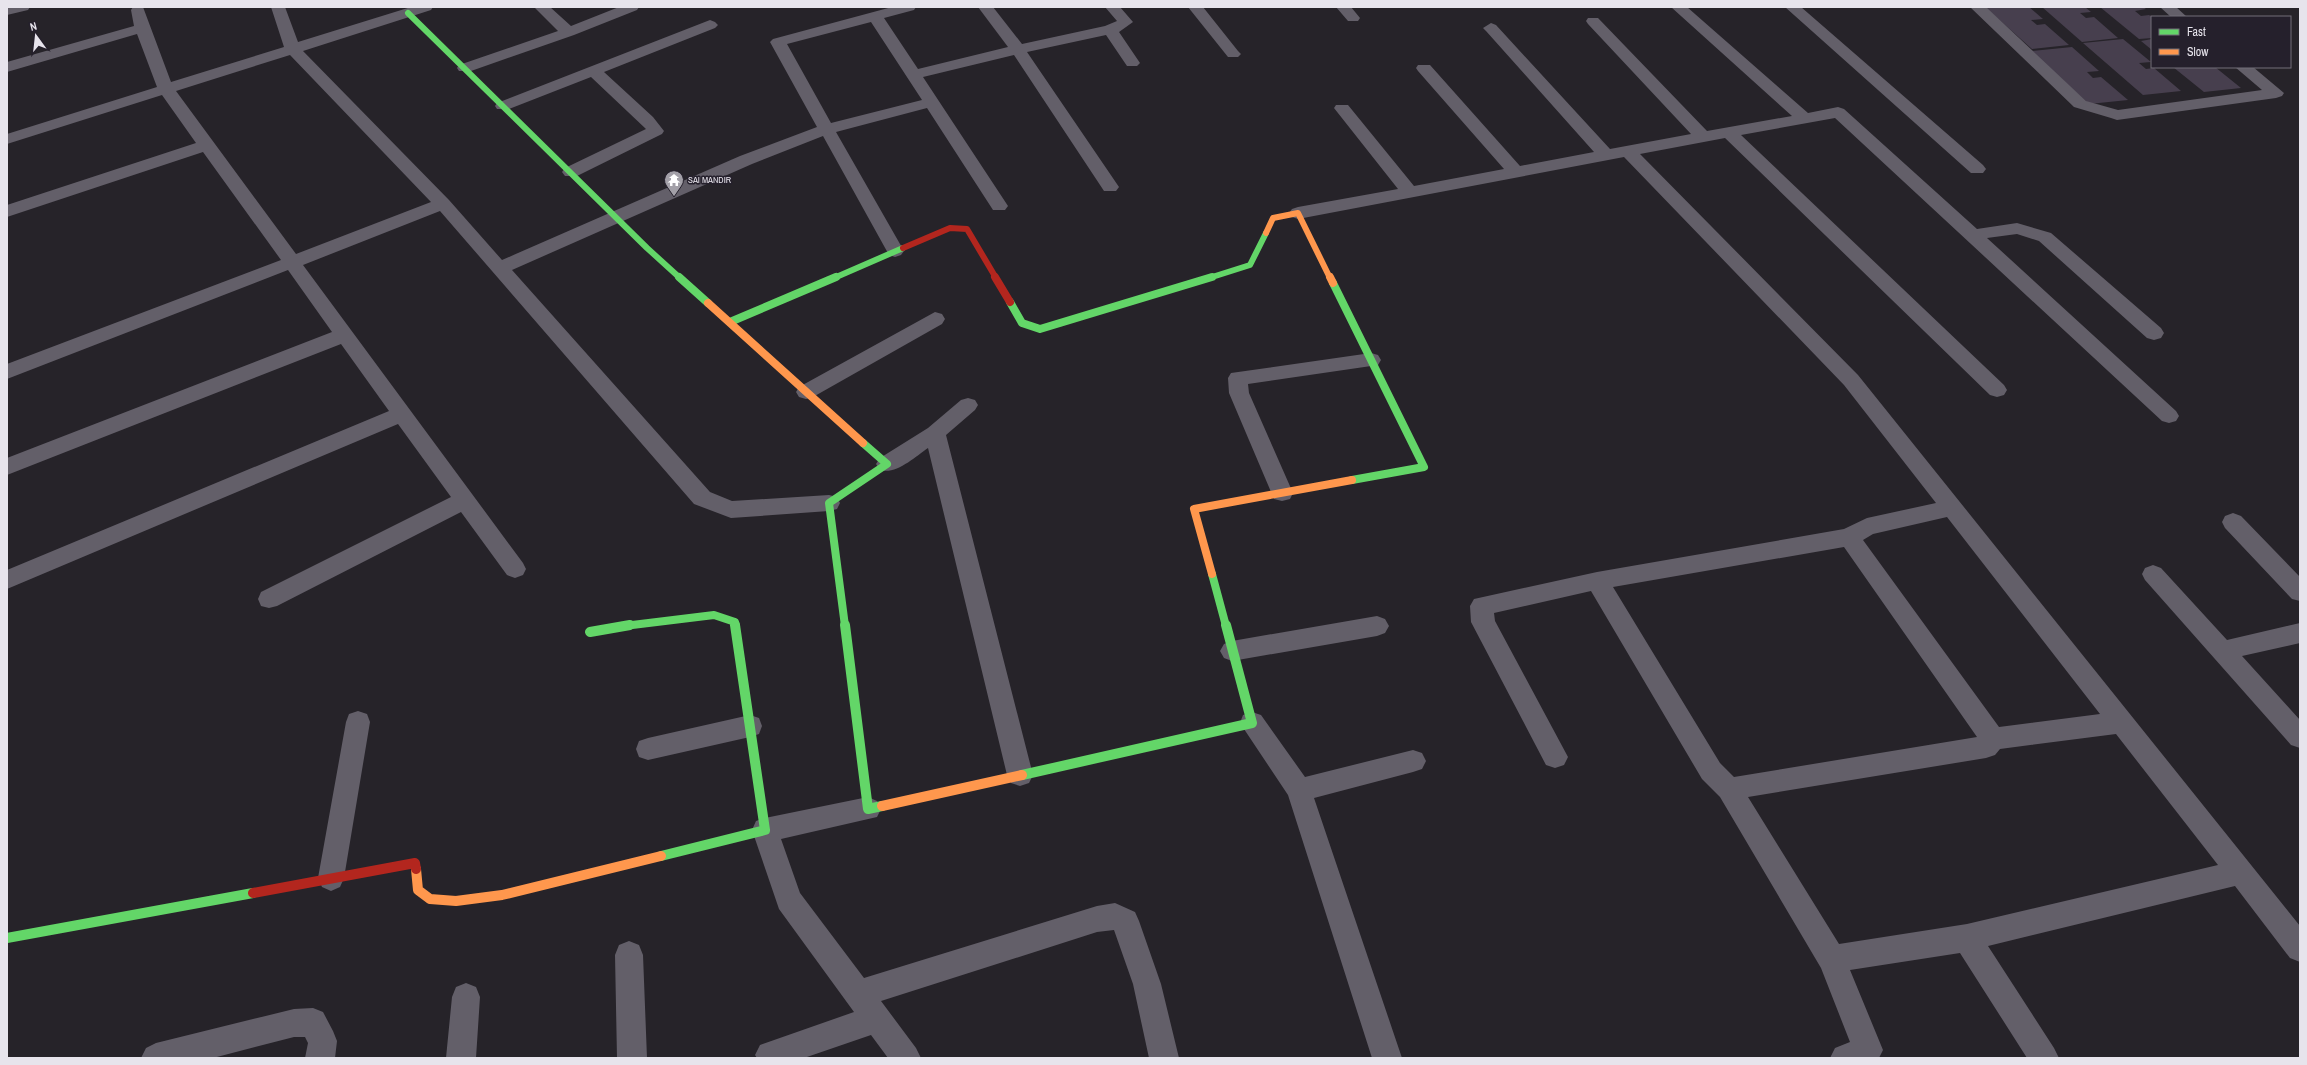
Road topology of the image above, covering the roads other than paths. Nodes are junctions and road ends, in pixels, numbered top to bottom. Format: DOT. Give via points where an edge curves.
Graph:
graph roads {
  1 [pos="23,7"];
  2 [pos="278,7"];
  3 [pos="426,7"];
  4 [pos="541,7"];
  5 [pos="632,7"];
  6 [pos="909,7"];
  7 [pos="985,7"];
  8 [pos="1112,7"];
  9 [pos="1195,7"];
  10 [pos="1343,7"];
  11 [pos="1678,7"];
  12 [pos="1792,7"];
  13 [pos="1977,7"];
  14 [pos="2168,7"];
  15 [pos="138,10"];
  16 [pos="7,11"];
  17 [pos="408,13"];
  18 [pos="875,16"];
  19 [pos="2179,16"];
  20 [pos="1353,18"];
  21 [pos="1593,21"];
  22 [pos="710,25"];
  23 [pos="142,28"];
  24 [pos="1491,28"];
  25 [pos="1110,30"];
  26 [pos="569,32"];
  27 [pos="293,49"];
  28 [pos="1018,49"];
  29 [pos="1233,54"];
  30 [pos="1132,63"];
  31 [pos="7,67"];
  32 [pos="465,68"];
  33 [pos="1424,68"];
  34 [pos="2244,68"];
  35 [pos="594,71"];
  36 [pos="913,75"];
  37 [pos="166,89"];
  38 [pos="931,102"];
  39 [pos="503,106"];
  40 [pos="1342,108"];
  41 [pos="1804,118"];
  42 [pos="827,129"];
  43 [pos="1728,132"];
  44 [pos="1704,137"];
  45 [pos="7,139"];
  46 [pos="206,145"];
  47 [pos="1616,153"];
  48 [pos="1977,169"];
  49 [pos="571,172"];
  50 [pos="1516,172"];
  51 [pos="1110,187"];
  52 [pos="1410,192"];
  53 [pos="443,204"];
  54 [pos="999,206"];
  55 [pos="7,211"];
  56 [pos="1298,213"];
  57 [pos="617,217"];
  58 [pos="1973,236"];
  59 [pos="895,251"];
  60 [pos="291,262"];
  61 [pos="500,268"];
  62 [pos="936,319"];
  63 [pos="730,322"];
  64 [pos="2154,332"];
  65 [pos="344,335"];
  66 [pos="1371,360"];
  67 [pos="7,372"];
  68 [pos="1997,390"];
  69 [pos="806,392"];
  70 [pos="968,405"];
  71 [pos="402,414"];
  72 [pos="2169,416"];
  73 [pos="934,433"];
  74 [pos="886,464"];
  75 [pos="7,467"];
  76 [pos="1282,494"];
  77 [pos="465,500"];
  78 [pos="829,503"];
  79 [pos="1952,507"];
  80 [pos="2233,522"];
  81 [pos="1849,536"];
  82 [pos="515,569"];
  83 [pos="2152,574"];
  84 [pos="7,580"];
  85 [pos="1597,581"];
  86 [pos="2300,592"];
  87 [pos="269,599"];
  88 [pos="1377,626"];
  89 [pos="590,632"];
  90 [pos="2300,633"];
  91 [pos="1232,651"];
  92 [pos="2223,651"];
  93 [pos="358,722"];
  94 [pos="2123,722"];
  95 [pos="1252,723"];
  96 [pos="750,726"];
  97 [pos="2300,737"];
  98 [pos="1993,739"];
  99 [pos="648,749"];
  100 [pos="1555,757"];
  101 [pos="1413,761"];
  102 [pos="1020,775"];
  103 [pos="1729,789"];
  104 [pos="1299,790"];
  105 [pos="868,809"];
  106 [pos="765,830"];
  107 [pos="2240,872"];
  108 [pos="331,878"];
  109 [pos="7,938"];
  110 [pos="1967,938"];
  111 [pos="2300,948"];
  112 [pos="629,956"];
  113 [pos="1832,959"];
  114 [pos="858,994"];
  115 [pos="466,997"];
  116 [pos="875,1019"];
  117 [pos="770,1055"];
  118 [pos="156,1058"];
  119 [pos="320,1058"];
  120 [pos="462,1058"];
  121 [pos="632,1058"];
  122 [pos="906,1058"];
  123 [pos="1164,1058"];
  124 [pos="1387,1058"];
  125 [pos="1845,1058"];
  126 [pos="2044,1058"];
  1 -- 16 [label="street"];
  2 -- 27 [label="street"];
  3 -- 17 [label="street"];
  4 -- 26 [label="street"];
  5 -- 26 [label="street"];
  6 -- 18 [label="street"];
  7 -- 28 [label="street"];
  8 -- 25 [label="street" via="1126,22"];
  9 -- 29 [label="street"];
  10 -- 20 [label="street"];
  11 -- 41 [label="street"];
  12 -- 48 [label="street"];
  13 -- 34 [label="street" via="2080,104 2117,115 2276,93"];
  14 -- 19 [label="street"];
  15 -- 23 [label="street"];
  17 -- 27 [label="street"];
  17 -- 32 [label="street"];
  18 -- 36 [label="street"];
  18 -- 42 [label="street" via="778,42"];
  21 -- 44 [label="street"];
  22 -- 35 [label="street"];
  23 -- 31 [label="street"];
  23 -- 37 [label="street"];
  24 -- 47 [label="street"];
  25 -- 28 [label="street"];
  25 -- 30 [label="street"];
  26 -- 32 [label="street"];
  27 -- 37 [label="street"];
  27 -- 53 [label="street"];
  28 -- 36 [label="street"];
  28 -- 51 [label="street"];
  32 -- 39 [label="street"];
  33 -- 50 [label="street"];
  35 -- 39 [label="street"];
  35 -- 49 [label="street" via="656,131"];
  36 -- 38 [label="street"];
  37 -- 45 [label="street"];
  37 -- 46 [label="street"];
  38 -- 42 [label="street"];
  38 -- 54 [label="street"];
  39 -- 49 [label="street"];
  40 -- 52 [label="street"];
  41 -- 43 [label="street"];
  41 -- 58 [label="street" via="1838,112"];
  42 -- 57 [label="street" via="746,160"];
  42 -- 59 [label="street"];
  43 -- 44 [label="street"];
  43 -- 68 [label="street"];
  44 -- 47 [label="street"];
  46 -- 55 [label="street"];
  46 -- 60 [label="street"];
  47 -- 50 [label="street"];
  47 -- 79 [label="street" via="1851,380"];
  49 -- 57 [label="street"];
  50 -- 52 [label="street"];
  52 -- 56 [label="street"];
  53 -- 60 [label="street"];
  53 -- 61 [label="street"];
  56 -- 59 [label="street" via="1273,218 1250,265 1040,329 1022,323 967,229 950,228"];
  56 -- 66 [label="street"];
  57 -- 61 [label="street"];
  57 -- 63 [label="street" via="647,248"];
  58 -- 64 [label="street" via="2012,227 2028,228 2045,237"];
  58 -- 72 [label="street"];
  59 -- 63 [label="street"];
  60 -- 65 [label="street"];
  60 -- 67 [label="street"];
  61 -- 78 [label="street" via="702,498 731,510"];
  62 -- 69 [label="street"];
  63 -- 69 [label="street"];
  65 -- 71 [label="street"];
  65 -- 75 [label="street"];
  66 -- 76 [label="street" via="1238,378 1239,393"];
  66 -- 76 [label="street" via="1424,467"];
  69 -- 74 [label="street"];
  70 -- 73 [label="street"];
  71 -- 77 [label="street"];
  71 -- 84 [label="street"];
  73 -- 74 [label="street"];
  73 -- 102 [label="street"];
  74 -- 78 [label="street"];
  76 -- 91 [label="street" via="1194,509"];
  77 -- 82 [label="street"];
  77 -- 87 [label="street"];
  78 -- 105 [label="street"];
  79 -- 81 [label="street" via="1867,527"];
  79 -- 94 [label="street"];
  80 -- 86 [label="street"];
  81 -- 85 [label="street"];
  81 -- 98 [label="street"];
  83 -- 92 [label="street"];
  85 -- 100 [label="street" via="1482,606 1483,622"];
  85 -- 103 [label="street" via="1711,771"];
  88 -- 91 [label="street"];
  89 -- 96 [label="street" via="714,615 735,622"];
  90 -- 92 [label="street"];
  91 -- 95 [label="street"];
  92 -- 97 [label="street"];
  93 -- 108 [label="street"];
  94 -- 98 [label="street"];
  94 -- 107 [label="street"];
  95 -- 102 [label="street"];
  95 -- 104 [label="street"];
  96 -- 99 [label="street"];
  96 -- 106 [label="street"];
  98 -- 103 [label="street" via="1986,746"];
  101 -- 104 [label="street"];
  102 -- 105 [label="street"];
  103 -- 113 [label="street"];
  104 -- 124 [label="street"];
  105 -- 106 [label="street"];
  106 -- 108 [label="street" via="502,895 456,901 430,899 418,890 415,863"];
  106 -- 114 [label="street" via="789,900"];
  107 -- 110 [label="street"];
  107 -- 111 [label="street"];
  108 -- 109 [label="street"];
  110 -- 113 [label="street"];
  110 -- 126 [label="street"];
  112 -- 121 [label="street"];
  113 -- 125 [label="street" via="1868,1050"];
  114 -- 116 [label="street"];
  114 -- 123 [label="street" via="1097,919 1115,916 1125,921 1147,984"];
  115 -- 120 [label="street"];
  116 -- 117 [label="street"];
  116 -- 122 [label="street"];
  118 -- 119 [label="street" via="294,1023 314,1022 322,1041"];
}
